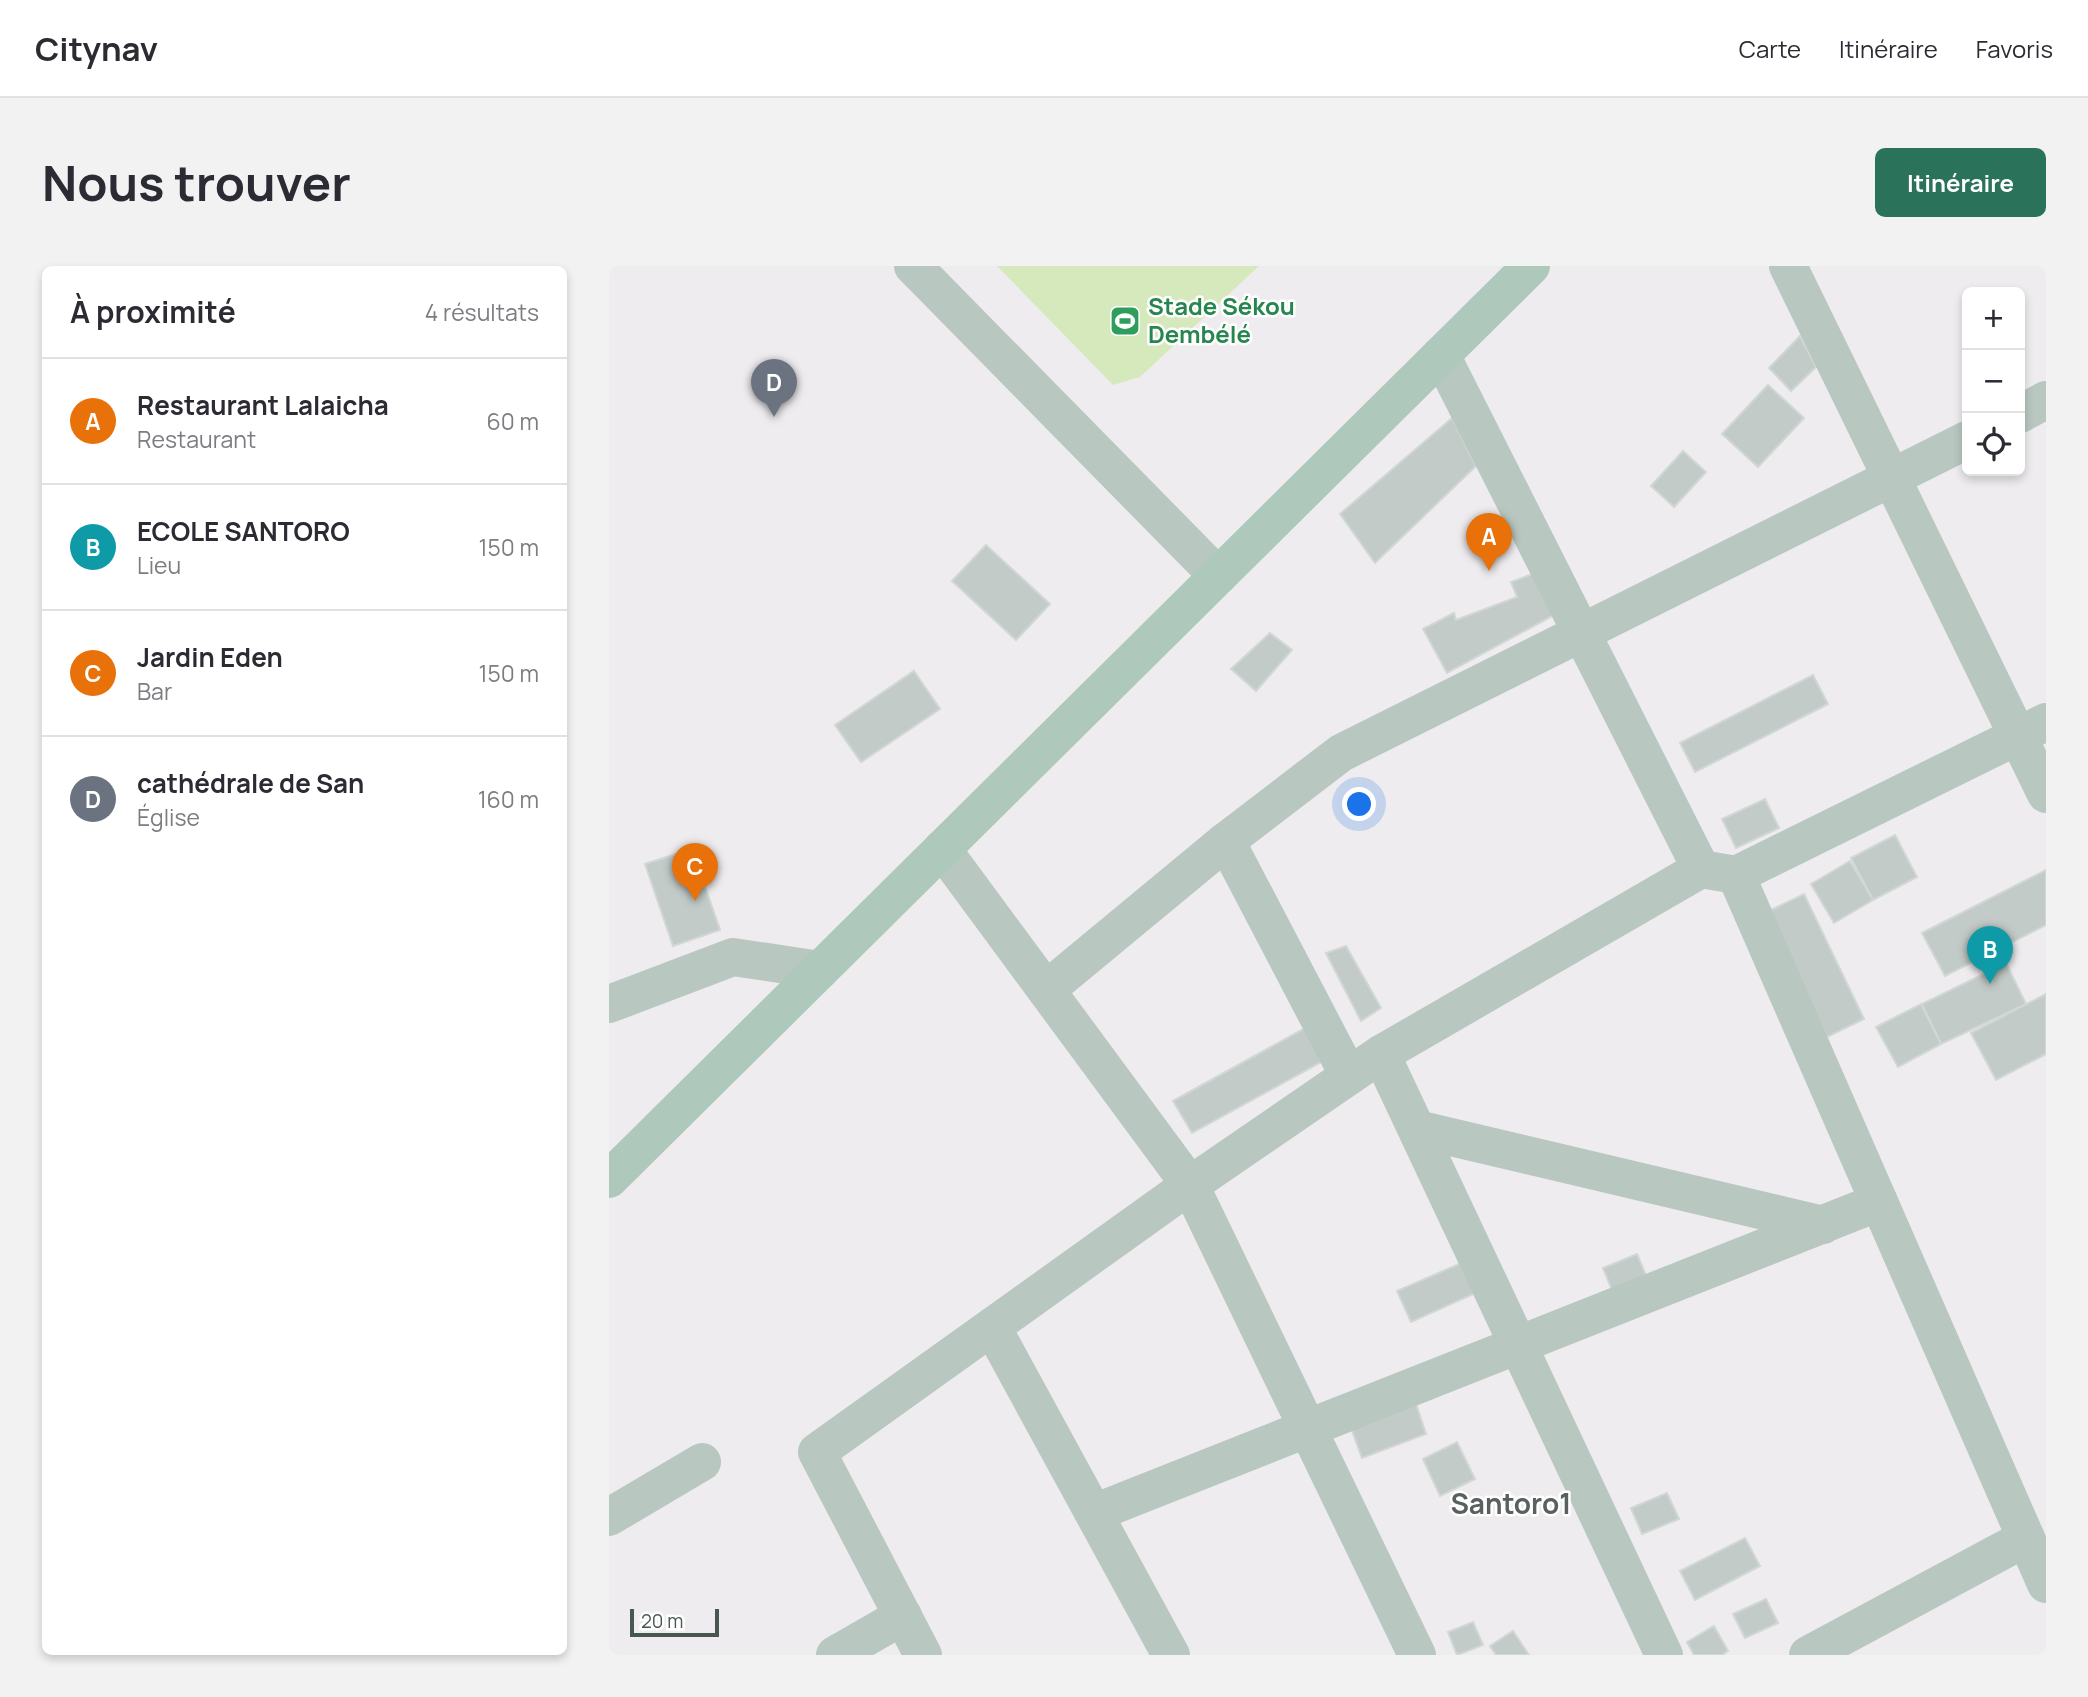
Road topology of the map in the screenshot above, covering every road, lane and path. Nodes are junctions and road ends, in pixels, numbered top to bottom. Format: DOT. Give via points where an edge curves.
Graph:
graph roads {
  1 [pos="913,266"];
  2 [pos="1531,266"];
  3 [pos="1788,266"];
  4 [pos="1441,355"];
  5 [pos="2046,400"];
  6 [pos="2022,413"];
  7 [pos="1962,442"];
  8 [pos="1891,478"];
  9 [pos="1218,576"];
  10 [pos="1581,633"];
  11 [pos="2032,729"];
  12 [pos="2046,794"];
  13 [pos="1226,841"];
  14 [pos="942,849"];
  15 [pos="1719,872"];
  16 [pos="820,970"];
  17 [pos="1047,990"];
  18 [pos="609,1004"];
  19 [pos="1381,1054"];
  20 [pos="1349,1076"];
  21 [pos="1417,1129"];
  22 [pos="609,1179"];
  23 [pos="1190,1185"];
  24 [pos="1879,1202"];
  25 [pos="1823,1225"];
  26 [pos="992,1327"];
  27 [pos="1518,1345"];
  28 [pos="1307,1429"];
  29 [pos="702,1462"];
  30 [pos="1094,1513"];
  31 [pos="609,1517"];
  32 [pos="2026,1538"];
  33 [pos="2046,1584"];
  34 [pos="903,1616"];
  35 [pos="835,1655"];
  36 [pos="923,1655"];
  37 [pos="1171,1655"];
  38 [pos="1417,1655"];
  39 [pos="1664,1655"];
  40 [pos="1808,1655"];
  1 -- 9 [label="street"];
  2 -- 4 [label="main road"];
  3 -- 8 [label="street"];
  4 -- 9 [label="main road"];
  4 -- 10 [label="street"];
  5 -- 6 [label="street"];
  7 -- 8 [label="street"];
  8 -- 10 [label="street"];
  8 -- 11 [label="street"];
  9 -- 14 [label="main road"];
  10 -- 13 [label="street" via="1341,752"];
  10 -- 15 [label="street"];
  11 -- 12 [label="street"];
  11 -- 15 [label="street"];
  13 -- 17 [label="street"];
  13 -- 20 [label="street"];
  14 -- 16 [label="main road"];
  14 -- 17 [label="street"];
  15 -- 19 [label="street"];
  15 -- 24 [label="street"];
  16 -- 18 [label="street" via="733,957"];
  16 -- 22 [label="main road"];
  17 -- 23 [label="street"];
  19 -- 20 [label="street"];
  19 -- 21 [label="street"];
  20 -- 23 [label="street"];
  21 -- 25 [label="street"];
  21 -- 27 [label="street"];
  23 -- 26 [label="street"];
  23 -- 28 [label="street"];
  24 -- 25 [label="street"];
  24 -- 32 [label="street"];
  25 -- 27 [label="street"];
  26 -- 30 [label="street"];
  26 -- 34 [label="street" via="817,1452"];
  27 -- 28 [label="street"];
  27 -- 39 [label="street"];
  28 -- 30 [label="street"];
  28 -- 38 [label="street"];
  29 -- 31 [label="street"];
  30 -- 37 [label="street"];
  32 -- 33 [label="street"];
  32 -- 40 [label="street"];
  34 -- 35 [label="street"];
  34 -- 36 [label="street"];
}
